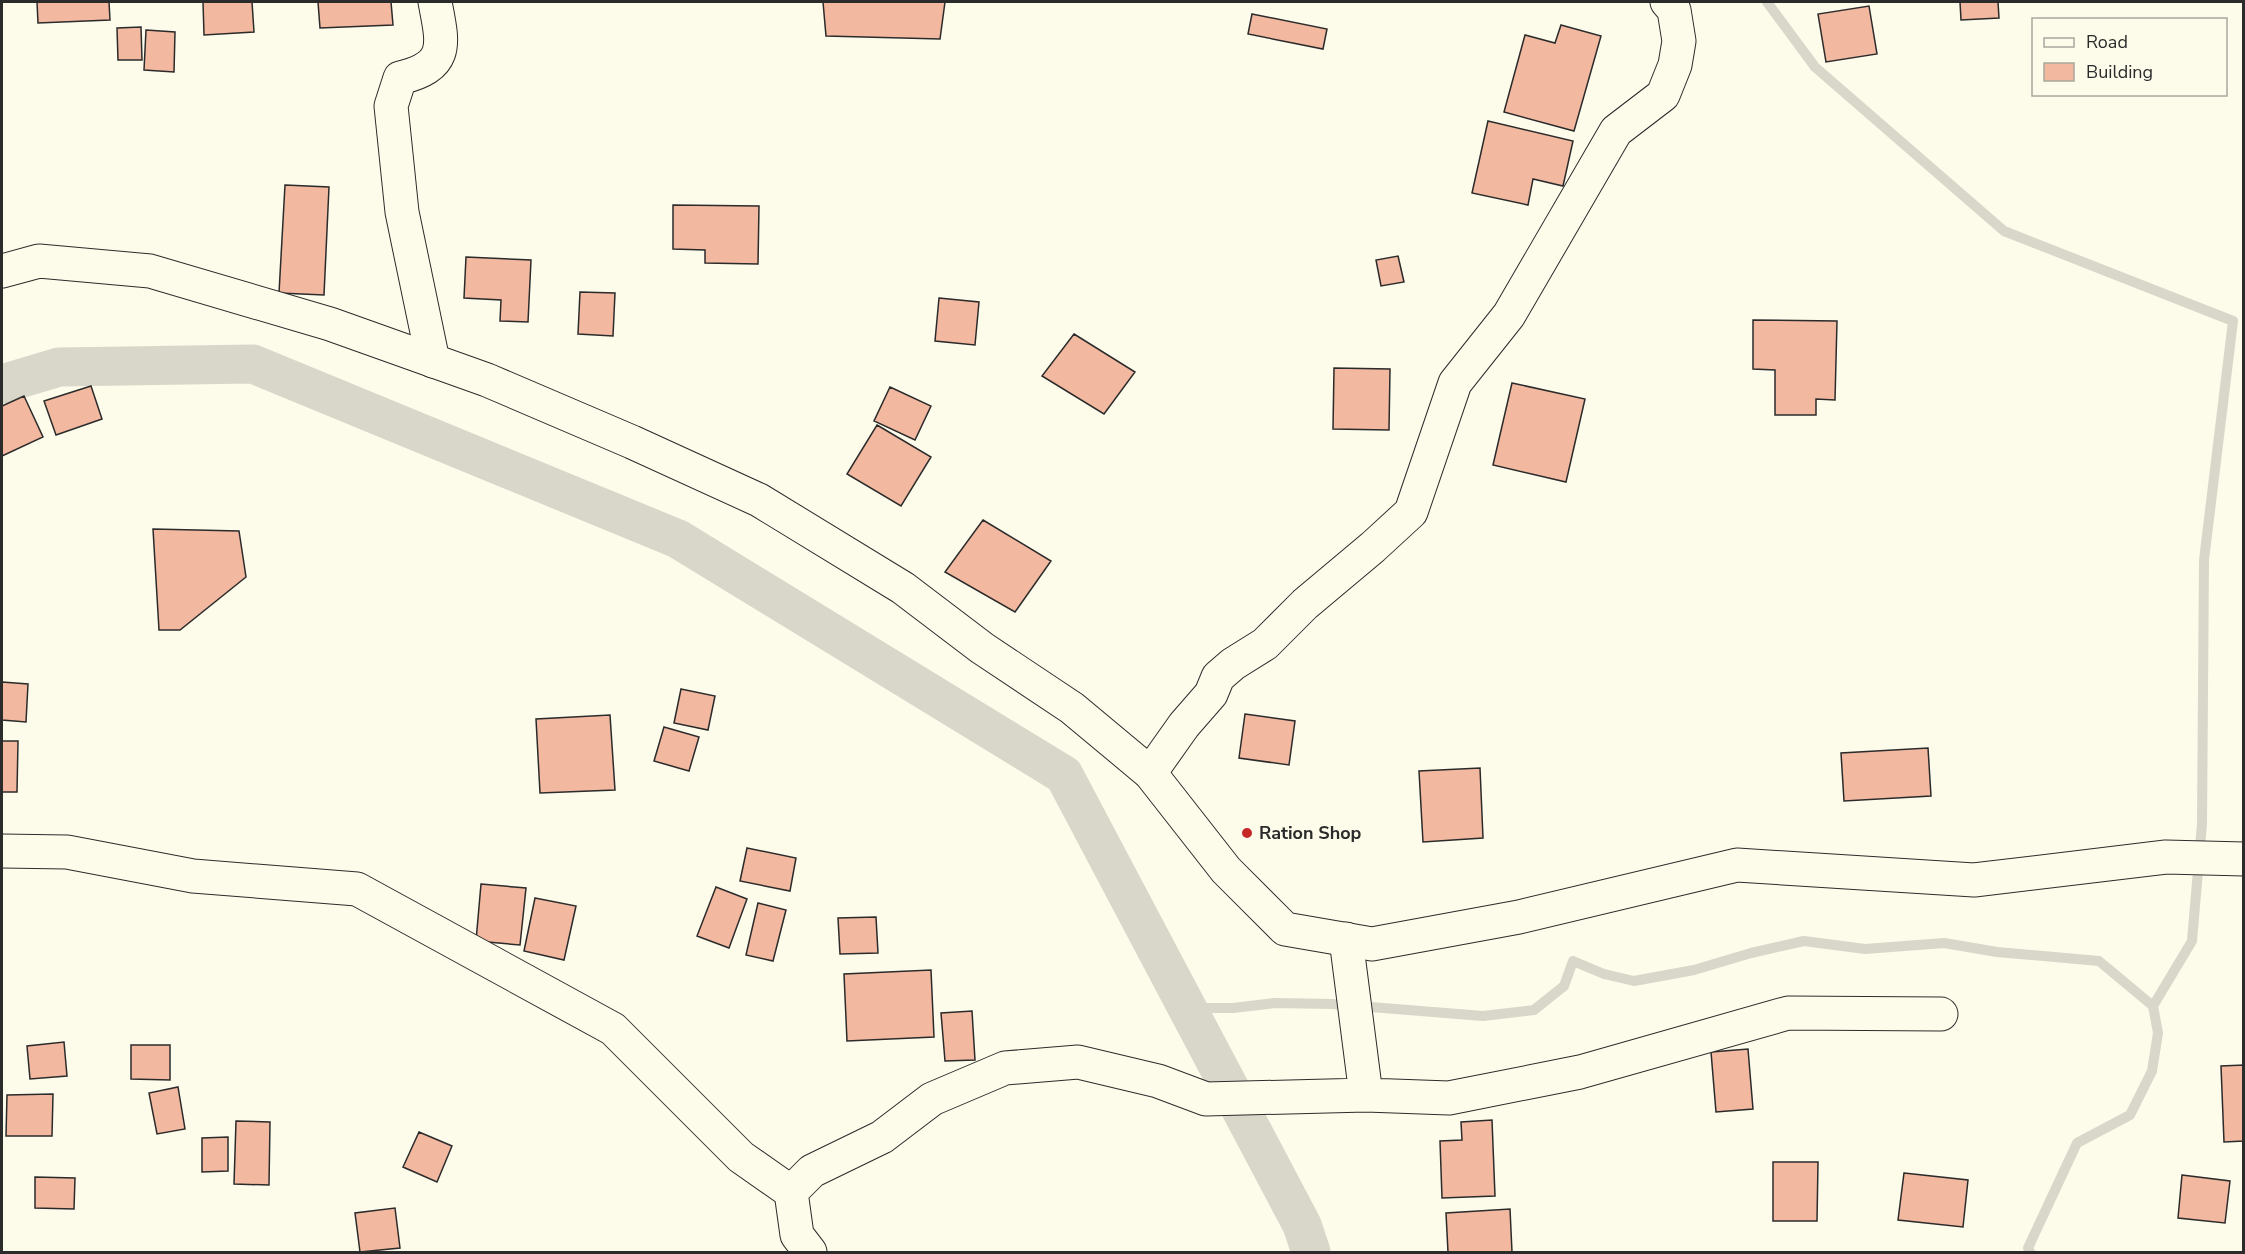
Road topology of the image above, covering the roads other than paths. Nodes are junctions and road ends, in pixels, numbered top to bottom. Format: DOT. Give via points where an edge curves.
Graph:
graph roads {
  1 [pos="435,2"];
  2 [pos="1667,2"];
  3 [pos="2,271"];
  4 [pos="433,361"];
  5 [pos="1150,773"];
  6 [pos="2,851"];
  7 [pos="2238,860"];
  8 [pos="1346,939"];
  9 [pos="1941,1014"];
  10 [pos="1366,1095"];
  11 [pos="791,1192"];
  12 [pos="810,1252"];
  1 -- 4 [label="street" via="442,41 436,62 419,74 400,78 391,106 402,213"];
  2 -- 5 [label="street" via="1674,10 1679,40 1675,65 1663,95 1616,131 1509,315 1455,383 1412,512 1305,604 1265,644 1218,677 1211,694 1184,724"];
  3 -- 4 [label="street" via="39,261 150,271 330,324"];
  4 -- 5 [label="street" via="487,380 759,500 903,588 982,648 1072,708"];
  5 -- 8 [label="street" via="1226,870 1285,929"];
  6 -- 11 [label="street" via="67,852 193,876 357,889 613,1029 741,1156"];
  7 -- 8 [label="street" via="2166,857 1974,880 1737,865 1519,917 1372,944"];
  8 -- 10 [label="street"];
  9 -- 10 [label="street" via="1788,1013 1580,1072 1449,1098"];
  10 -- 11 [label="street" via="1206,1099 1158,1081 1078,1062 1005,1068 932,1099 882,1137 812,1171"];
  11 -- 12 [label="street" via="797,1235"];
}
